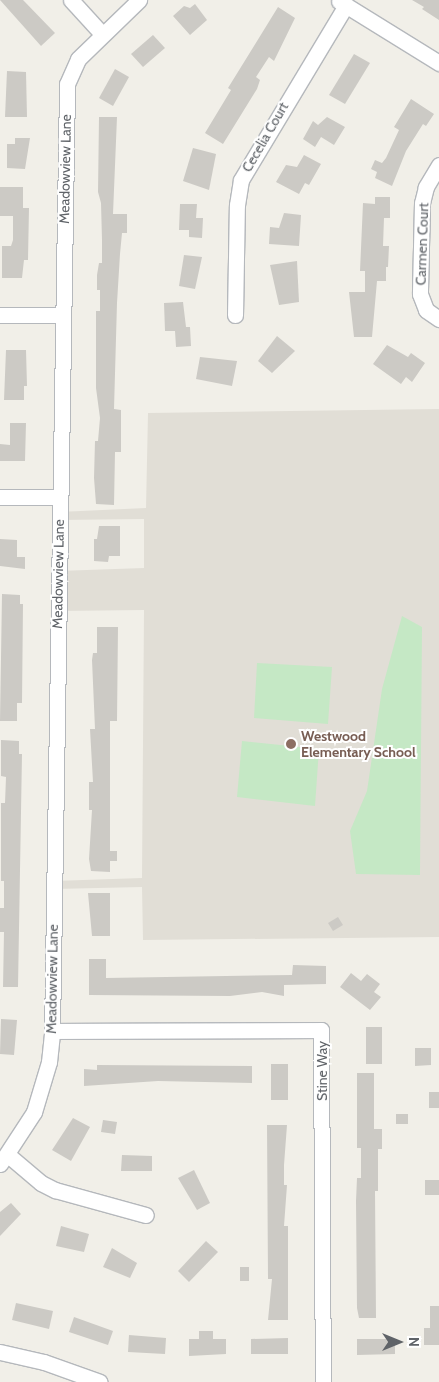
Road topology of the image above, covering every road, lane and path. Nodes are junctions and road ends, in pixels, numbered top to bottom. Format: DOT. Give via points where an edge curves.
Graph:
graph roads {
  1 [pos="71,0"];
  2 [pos="139,0"];
  3 [pos="342,3"];
  4 [pos="102,34"];
  5 [pos="439,63"];
  6 [pos="439,165"];
  7 [pos="0,315"];
  8 [pos="62,315"];
  9 [pos="235,315"];
  10 [pos="439,319"];
  11 [pos="0,497"];
  12 [pos="59,497"];
  13 [pos="52,1031"];
  14 [pos="4,1159"];
  15 [pos="146,1215"];
  16 [pos="0,1352"];
  17 [pos="100,1382"];
  18 [pos="323,1382"];
  1 -- 4 [label="street"];
  2 -- 4 [label="street, Meadowview Lane"];
  3 -- 5 [label="street"];
  3 -- 9 [label="street, Cecelia Court" via="241,180 237,205"];
  4 -- 8 [label="street, Meadowview Lane" via="78,59 67,84"];
  6 -- 10 [label="street, Carmen Court" via="426,186 422,203 420,294 426,310"];
  7 -- 8 [label="street"];
  8 -- 12 [label="street, Meadowview Lane"];
  11 -- 12 [label="street"];
  12 -- 13 [label="street, Meadowview Lane"];
  13 -- 14 [label="street, Meadowview Lane" via="42,1090 22,1134"];
  13 -- 18 [label="street, Stine Way" via="322,1030"];
  14 -- 15 [label="street" via="55,1190"];
  16 -- 17 [label="street" via="44,1362"];
}
